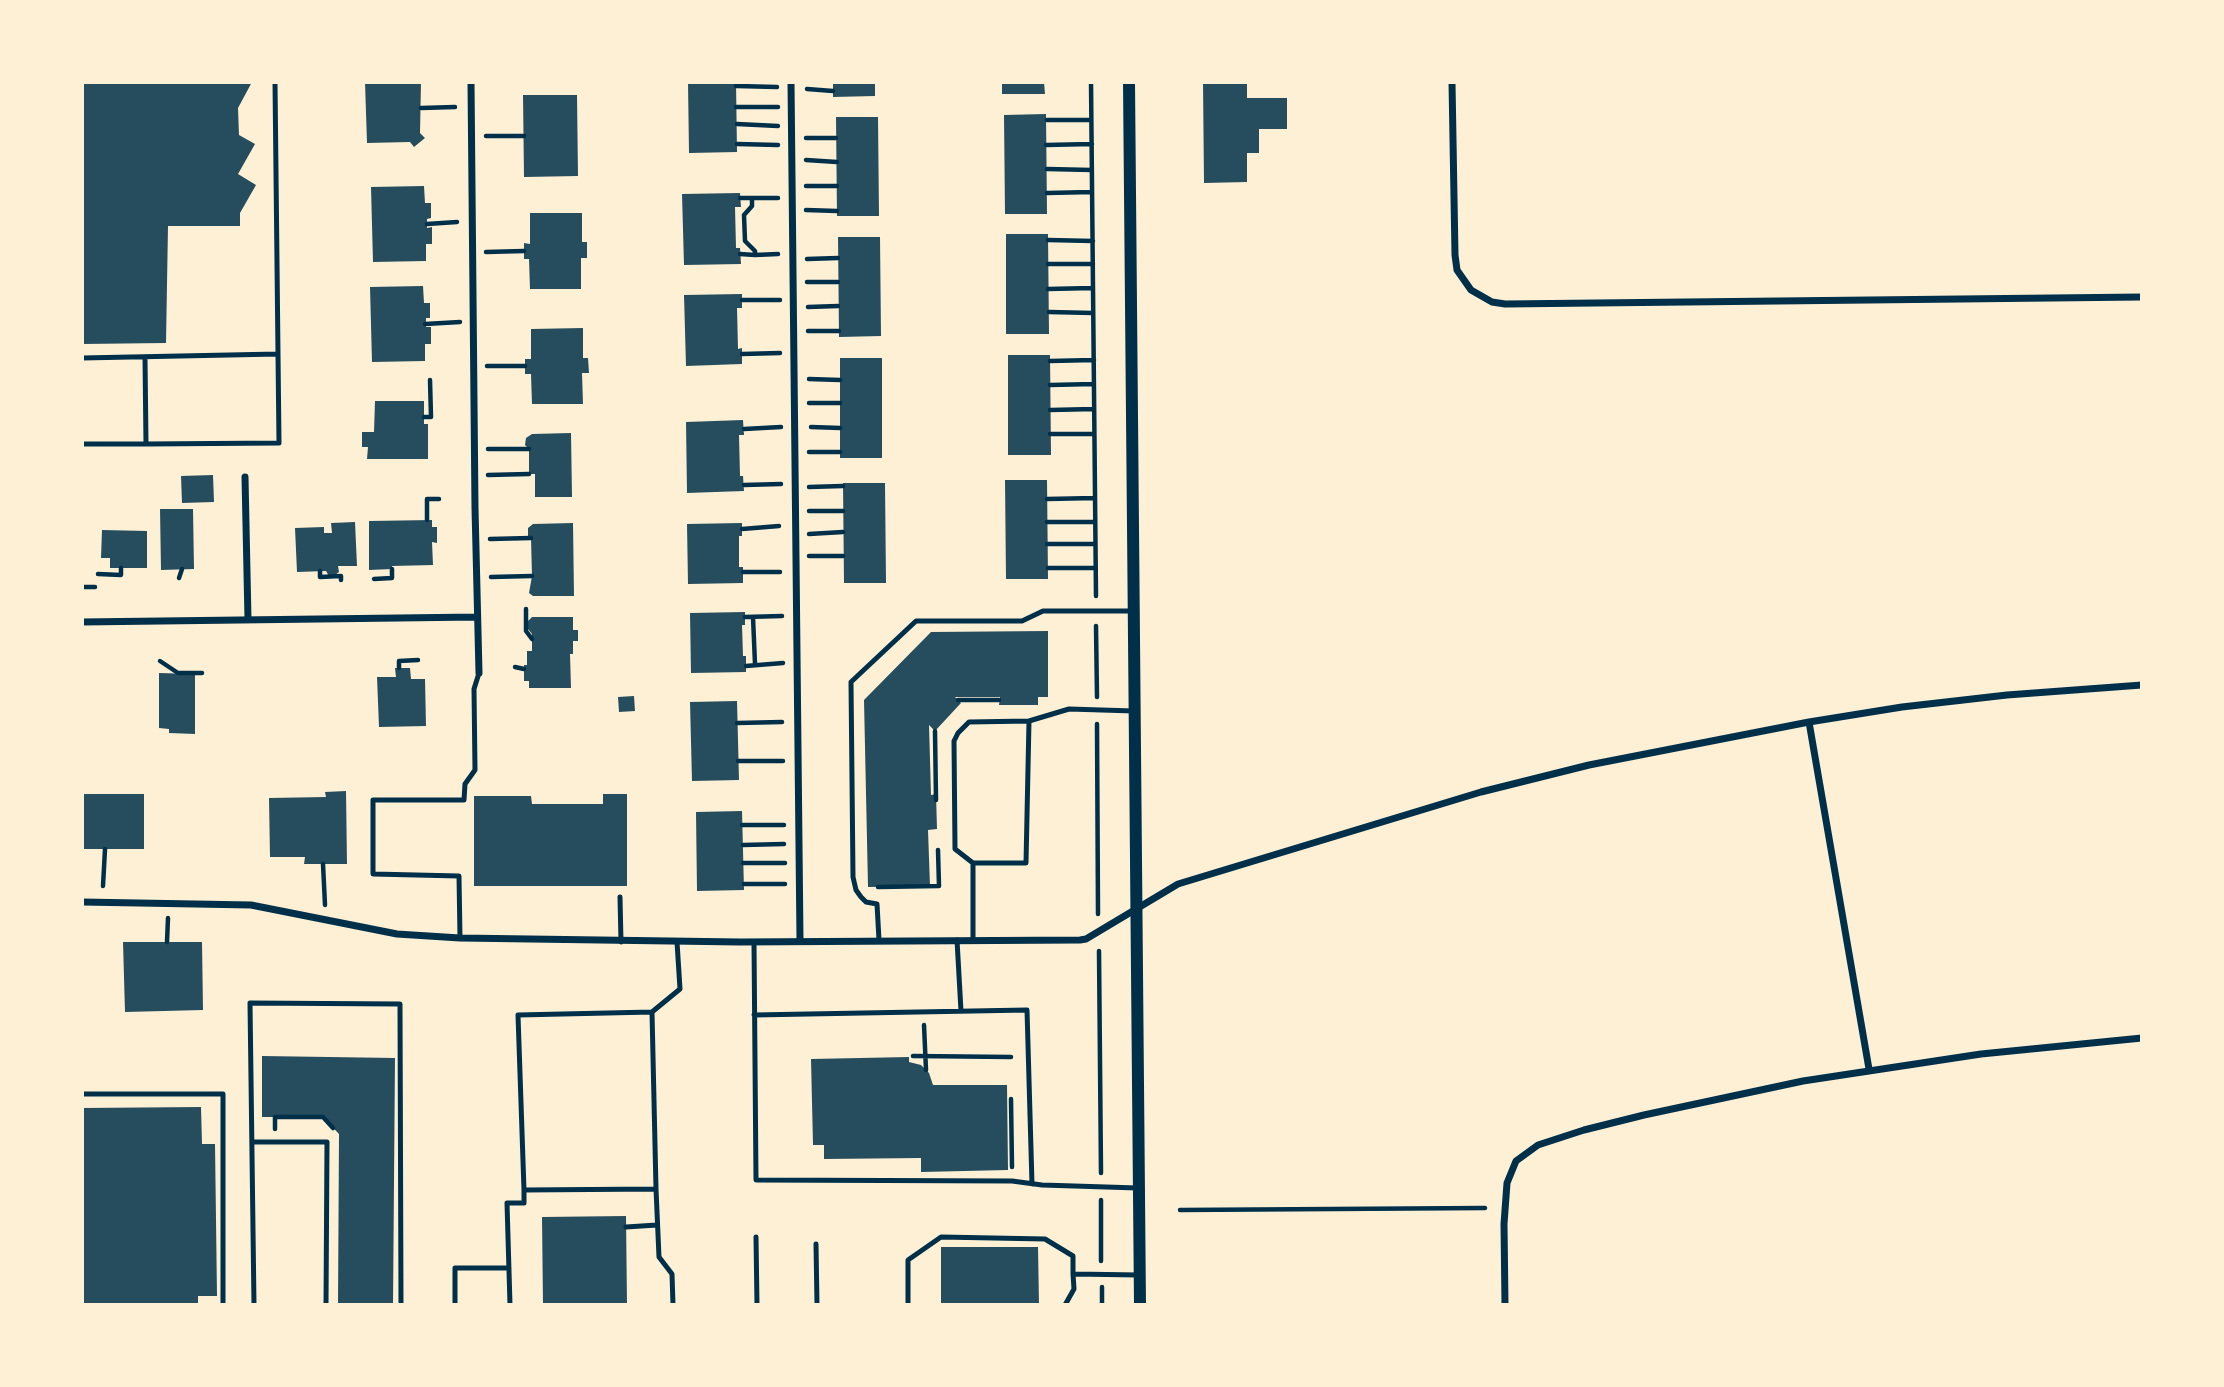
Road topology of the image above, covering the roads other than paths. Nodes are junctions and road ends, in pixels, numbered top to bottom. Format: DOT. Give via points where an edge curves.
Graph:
graph roads {
  1 [pos="275,82"];
  2 [pos="471,82"];
  3 [pos="1129,82"];
  4 [pos="1452,82"];
  5 [pos="790,85"];
  6 [pos="2142,297"];
  7 [pos="278,354"];
  8 [pos="82,358"];
  9 [pos="145,358"];
  10 [pos="82,444"];
  11 [pos="146,444"];
  12 [pos="245,477"];
  13 [pos="1134,611"];
  14 [pos="477,617"];
  15 [pos="248,620"];
  16 [pos="82,622"];
  17 [pos="479,673"];
  18 [pos="2142,685"];
  19 [pos="1135,711"];
  20 [pos="1029,721"];
  21 [pos="1809,722"];
  22 [pos="973,863"];
  23 [pos="620,897"];
  24 [pos="82,902"];
  25 [pos="1135,909"];
  26 [pos="460,939"];
  27 [pos="800,940"];
  28 [pos="879,940"];
  29 [pos="957,940"];
  30 [pos="973,940"];
  31 [pos="621,942"];
  32 [pos="677,942"];
  33 [pos="754,942"];
  34 [pos="961,1011"];
  35 [pos="652,1012"];
  36 [pos="754,1015"];
  37 [pos="2142,1038"];
  38 [pos="1869,1069"];
  39 [pos="82,1094"];
  40 [pos="252,1142"];
  41 [pos="1032,1184"];
  42 [pos="1138,1188"];
  43 [pos="524,1189"];
  44 [pos="656,1189"];
  45 [pos="657,1224"];
  46 [pos="626,1227"];
  47 [pos="756,1237"];
  48 [pos="817,1244"];
  49 [pos="509,1268"];
  50 [pos="1073,1274"];
  51 [pos="1139,1275"];
  52 [pos="223,1305"];
  53 [pos="254,1305"];
  54 [pos="326,1305"];
  55 [pos="401,1305"];
  56 [pos="455,1305"];
  57 [pos="510,1305"];
  58 [pos="673,1305"];
  59 [pos="757,1305"];
  60 [pos="817,1305"];
  61 [pos="908,1305"];
  62 [pos="1065,1305"];
  63 [pos="1140,1305"];
  64 [pos="1505,1305"];
  1 -- 7 [label="lane"];
  2 -- 14 [label="street"];
  3 -- 13 [label="street"];
  4 -- 6 [label="street" via="1457,270 1471,290 1492,302"];
  5 -- 27 [label="street"];
  7 -- 9 [label="lane"];
  7 -- 11 [label="lane" via="279,443"];
  8 -- 9 [label="lane"];
  9 -- 11 [label="lane"];
  10 -- 11 [label="lane"];
  12 -- 15 [label="street"];
  13 -- 19 [label="street"];
  13 -- 28 [label="lane" via="1043,611 1022,621 916,621 851,682 853,877 861,897 877,904"];
  14 -- 15 [label="street"];
  14 -- 17 [label="street"];
  15 -- 16 [label="street"];
  17 -- 26 [label="lane" via="474,689 475,770 465,784 464,800 373,800 373,874 459,876"];
  18 -- 21 [label="street" via="1955,699"];
  19 -- 20 [label="lane" via="1069,709"];
  19 -- 25 [label="street"];
  20 -- 22 [label="lane" via="1026,863"];
  20 -- 22 [label="lane" via="976,720 954,741 955,849"];
  21 -- 25 [label="street" via="1640,754 1481,792 1178,884"];
  21 -- 38 [label="street"];
  22 -- 30 [label="lane"];
  23 -- 31 [label="lane"];
  24 -- 26 [label="street" via="251,905 397,934"];
  25 -- 30 [label="street" via="1086,939"];
  25 -- 42 [label="street"];
  26 -- 31 [label="street"];
  27 -- 28 [label="street"];
  27 -- 33 [label="street"];
  28 -- 29 [label="street"];
  29 -- 30 [label="street"];
  29 -- 34 [label="lane"];
  31 -- 32 [label="street"];
  32 -- 33 [label="street"];
  32 -- 35 [label="lane" via="680,989"];
  33 -- 36 [label="lane"];
  34 -- 36 [label="lane"];
  34 -- 41 [label="lane" via="1027,1010"];
  35 -- 43 [label="lane" via="518,1015"];
  35 -- 44 [label="lane"];
  36 -- 41 [label="lane" via="757,1180"];
  37 -- 38 [label="street"];
  38 -- 64 [label="street" via="1751,1091 1538,1145 1516,1161 1505,1195"];
  39 -- 52 [label="lane" via="223,1094"];
  40 -- 53 [label="lane"];
  40 -- 54 [label="lane" via="327,1142"];
  40 -- 55 [label="lane" via="250,1003 400,1004"];
  41 -- 42 [label="lane"];
  42 -- 51 [label="street"];
  43 -- 44 [label="lane"];
  43 -- 49 [label="lane" via="524,1203 507,1203"];
  44 -- 45 [label="lane"];
  45 -- 46 [label="lane"];
  45 -- 58 [label="lane" via="659,1257 672,1274"];
  47 -- 59 [label="lane"];
  48 -- 60 [label="lane"];
  49 -- 56 [label="lane" via="455,1268"];
  49 -- 57 [label="lane"];
  50 -- 51 [label="lane"];
  50 -- 61 [label="lane" via="1073,1256 1045,1239 941,1237 908,1260"];
  50 -- 62 [label="lane" via="1074,1289"];
  51 -- 63 [label="street"];
}
